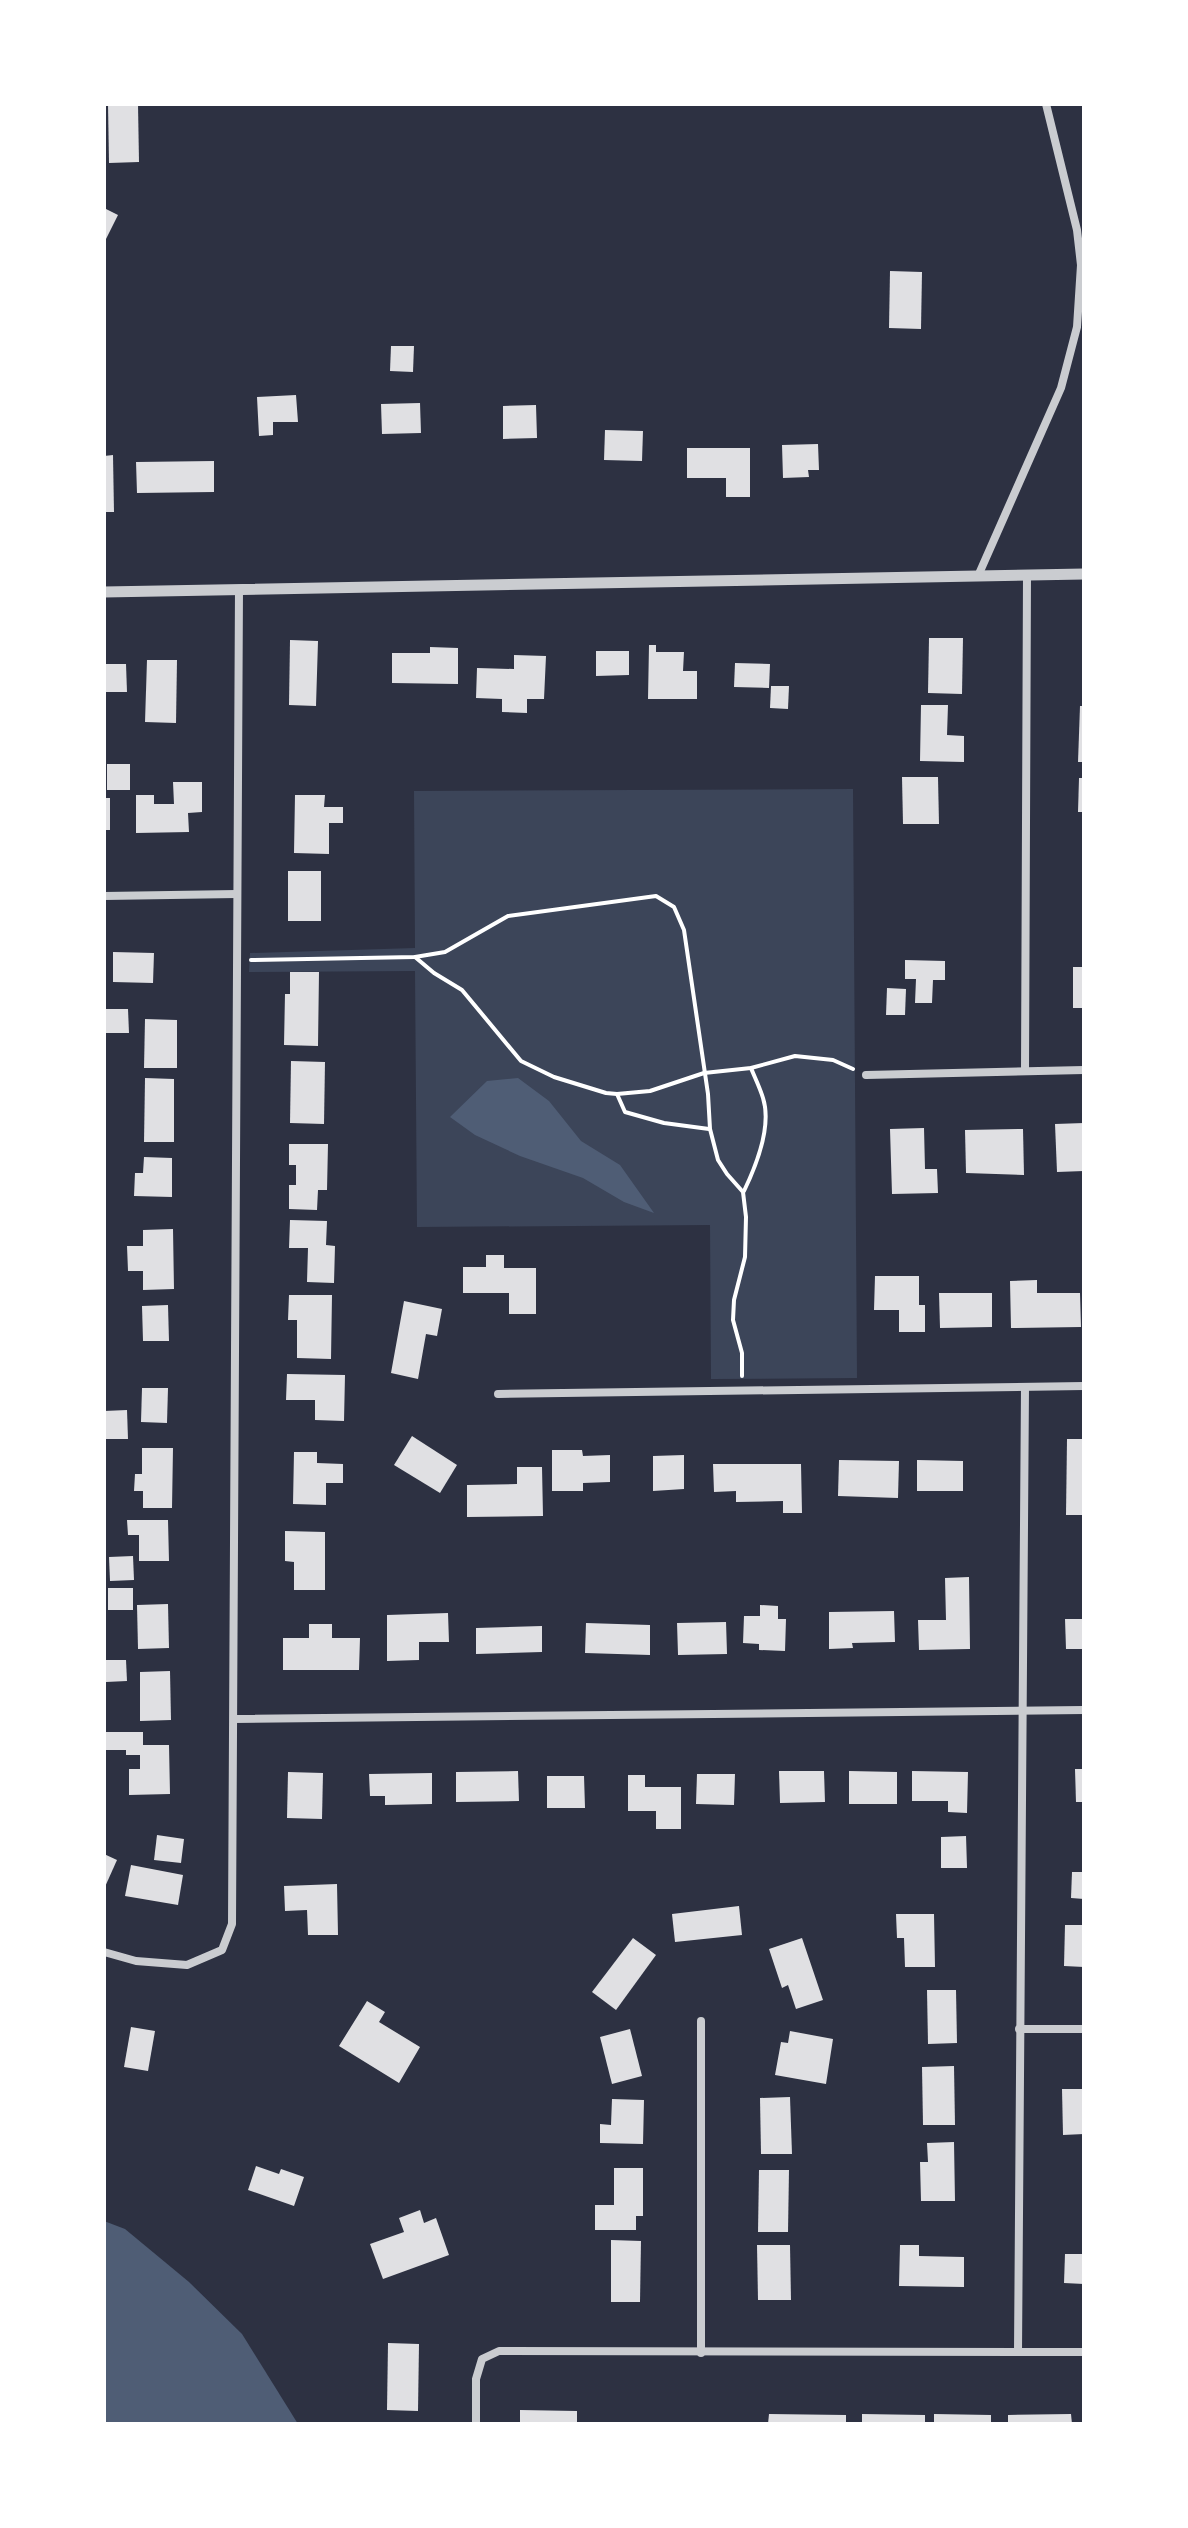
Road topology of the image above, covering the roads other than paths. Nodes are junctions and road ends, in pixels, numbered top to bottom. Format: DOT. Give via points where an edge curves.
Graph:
graph roads {
  1 [pos="1046,104"];
  2 [pos="1084,574"];
  3 [pos="1027,575"];
  4 [pos="978,576"];
  5 [pos="239,589"];
  6 [pos="104,592"];
  7 [pos="237,894"];
  8 [pos="104,896"];
  9 [pos="1084,1070"];
  10 [pos="1025,1071"];
  11 [pos="866,1075"];
  12 [pos="1084,1386"];
  13 [pos="1025,1387"];
  14 [pos="498,1394"];
  15 [pos="1084,1710"];
  16 [pos="1021,1711"];
  17 [pos="234,1719"];
  18 [pos="104,1952"];
  19 [pos="701,2021"];
  20 [pos="1019,2029"];
  21 [pos="1084,2029"];
  22 [pos="1018,2352"];
  23 [pos="1084,2352"];
  24 [pos="701,2353"];
  25 [pos="476,2424"];
  1 -- 4 [label="street" via="1077,230 1077,327 1061,388"];
  2 -- 3 [label="street"];
  3 -- 4 [label="street"];
  3 -- 10 [label="street"];
  4 -- 5 [label="street"];
  5 -- 6 [label="street"];
  5 -- 7 [label="street"];
  7 -- 8 [label="street"];
  7 -- 17 [label="street"];
  9 -- 10 [label="street"];
  10 -- 11 [label="street"];
  12 -- 13 [label="street"];
  13 -- 14 [label="street"];
  13 -- 16 [label="street"];
  15 -- 16 [label="street"];
  16 -- 17 [label="street"];
  16 -- 20 [label="street"];
  17 -- 18 [label="street" via="232,1924 222,1950 187,1965"];
  19 -- 24 [label="street"];
  20 -- 21 [label="street"];
  20 -- 22 [label="street"];
  22 -- 23 [label="street"];
  22 -- 24 [label="street"];
  24 -- 25 [label="street" via="499,2351 482,2359 476,2379"];
}
